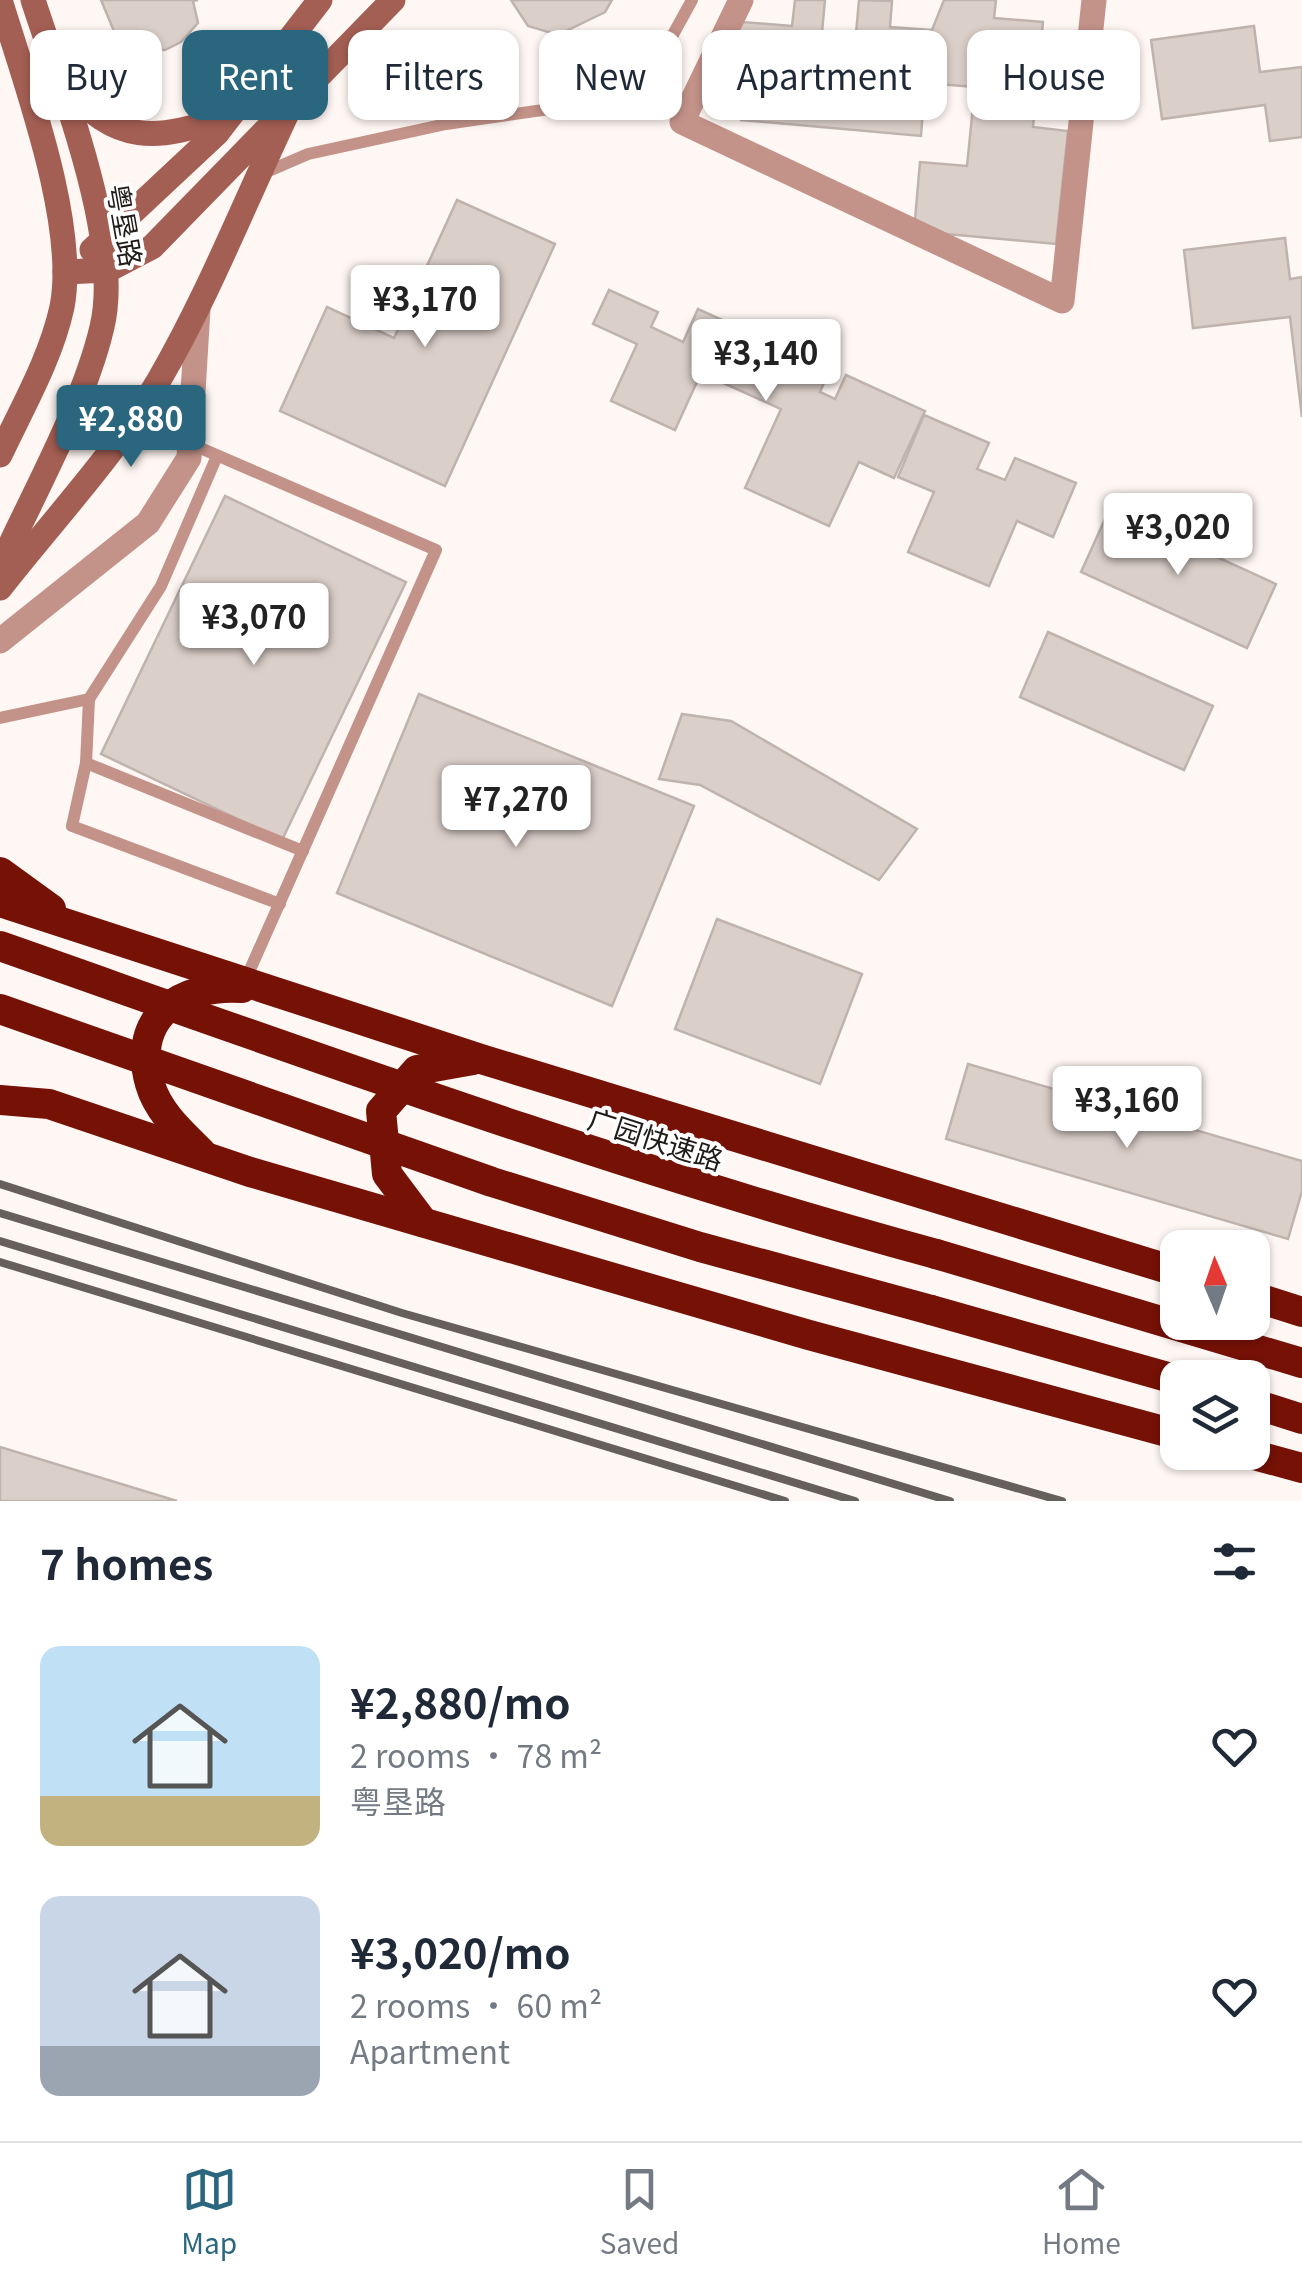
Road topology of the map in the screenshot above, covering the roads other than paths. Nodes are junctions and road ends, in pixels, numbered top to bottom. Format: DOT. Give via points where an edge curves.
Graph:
graph roads {
  1 [pos="0,0"];
  2 [pos="33,0"];
  3 [pos="320,0"];
  4 [pos="393,0"];
  5 [pos="692,0"];
  6 [pos="741,0"];
  7 [pos="1094,0"];
  8 [pos="42,30"];
  9 [pos="297,30"];
  10 [pos="328,68"];
  11 [pos="69,120"];
  12 [pos="102,120"];
  13 [pos="215,120"];
  14 [pos="227,120"];
  15 [pos="278,120"];
  16 [pos="284,120"];
  17 [pos="257,176"];
  18 [pos="103,240"];
  19 [pos="108,270"];
  20 [pos="65,272"];
  21 [pos="198,309"];
  22 [pos="191,444"];
  23 [pos="0,456"];
  24 [pos="217,456"];
  25 [pos="0,567"];
  26 [pos="0,588"];
  27 [pos="0,641"];
  28 [pos="88,699"];
  29 [pos="0,718"];
  30 [pos="86,763"];
  31 [pos="303,851"];
  32 [pos="0,872"];
  33 [pos="0,902"];
  34 [pos="280,904"];
  35 [pos="0,926"];
  36 [pos="87,932"];
  37 [pos="0,946"];
  38 [pos="255,987"];
  39 [pos="0,1009"];
  40 [pos="481,1059"];
  41 [pos="0,1100"];
  42 [pos="206,1157"];
  43 [pos="423,1222"];
  44 [pos="1160,1266"];
  45 [pos="1270,1302"];
  46 [pos="1302,1312"];
  47 [pos="1302,1363"];
  48 [pos="1160,1375"];
  49 [pos="1270,1409"];
  50 [pos="1302,1419"];
  51 [pos="1160,1430"];
  52 [pos="1270,1459"];
  53 [pos="1302,1468"];
  1 -- 20 [label="street" via="59,213"];
  2 -- 8 [label="street, 粤垦路"];
  3 -- 9 [label="street"];
  4 -- 10 [label="street"];
  5 -- 17 [label="lane" via="652,72 626,98 446,124 308,154"];
  6 -- 7 [label="street" via="682,122 1062,301"];
  11 -- 18 [label="street, 粤垦路"];
  12 -- 13 [label="street" via="131,134 174,135"];
  14 -- 18 [label="street"];
  15 -- 19 [label="street" via="152,247"];
  16 -- 17 [label="street"];
  17 -- 21 [label="street"];
  18 -- 19 [label="street, 粤垦路"];
  18 -- 20 [label="street"];
  19 -- 20 [label="street"];
  19 -- 25 [label="street, 粤垦路" via="103,326 89,368"];
  20 -- 23 [label="street" via="56,332"];
  21 -- 22 [label="street"];
  21 -- 26 [label="street" via="110,452"];
  22 -- 24 [label="lane"];
  22 -- 27 [label="street" via="148,523"];
  24 -- 28 [label="lane" via="160,586"];
  24 -- 31 [label="lane" via="436,550"];
  28 -- 29 [label="lane"];
  28 -- 30 [label="lane"];
  30 -- 31 [label="lane"];
  30 -- 34 [label="lane" via="72,826"];
  31 -- 34 [label="lane"];
  32 -- 36 [label="highway"];
  33 -- 36 [label="highway"];
  34 -- 38 [label="lane"];
  35 -- 36 [label="highway"];
  36 -- 38 [label="highway"];
  37 -- 47 [label="highway, 广园快速路, bridge" via="599,1154"];
  38 -- 40 [label="highway"];
  38 -- 42 [label="highway" via="190,994 160,1013 148,1030 150,1084 165,1115"];
  39 -- 48 [label="highway, bridge" via="492,1182"];
  40 -- 43 [label="highway" via="416,1070 382,1111 387,1174"];
  40 -- 44 [label="highway"];
  41 -- 42 [label="highway" via="49,1104"];
  42 -- 43 [label="highway"];
  43 -- 51 [label="highway"];
  45 -- 46 [label="highway"];
  49 -- 50 [label="highway"];
  52 -- 53 [label="highway"];
}
